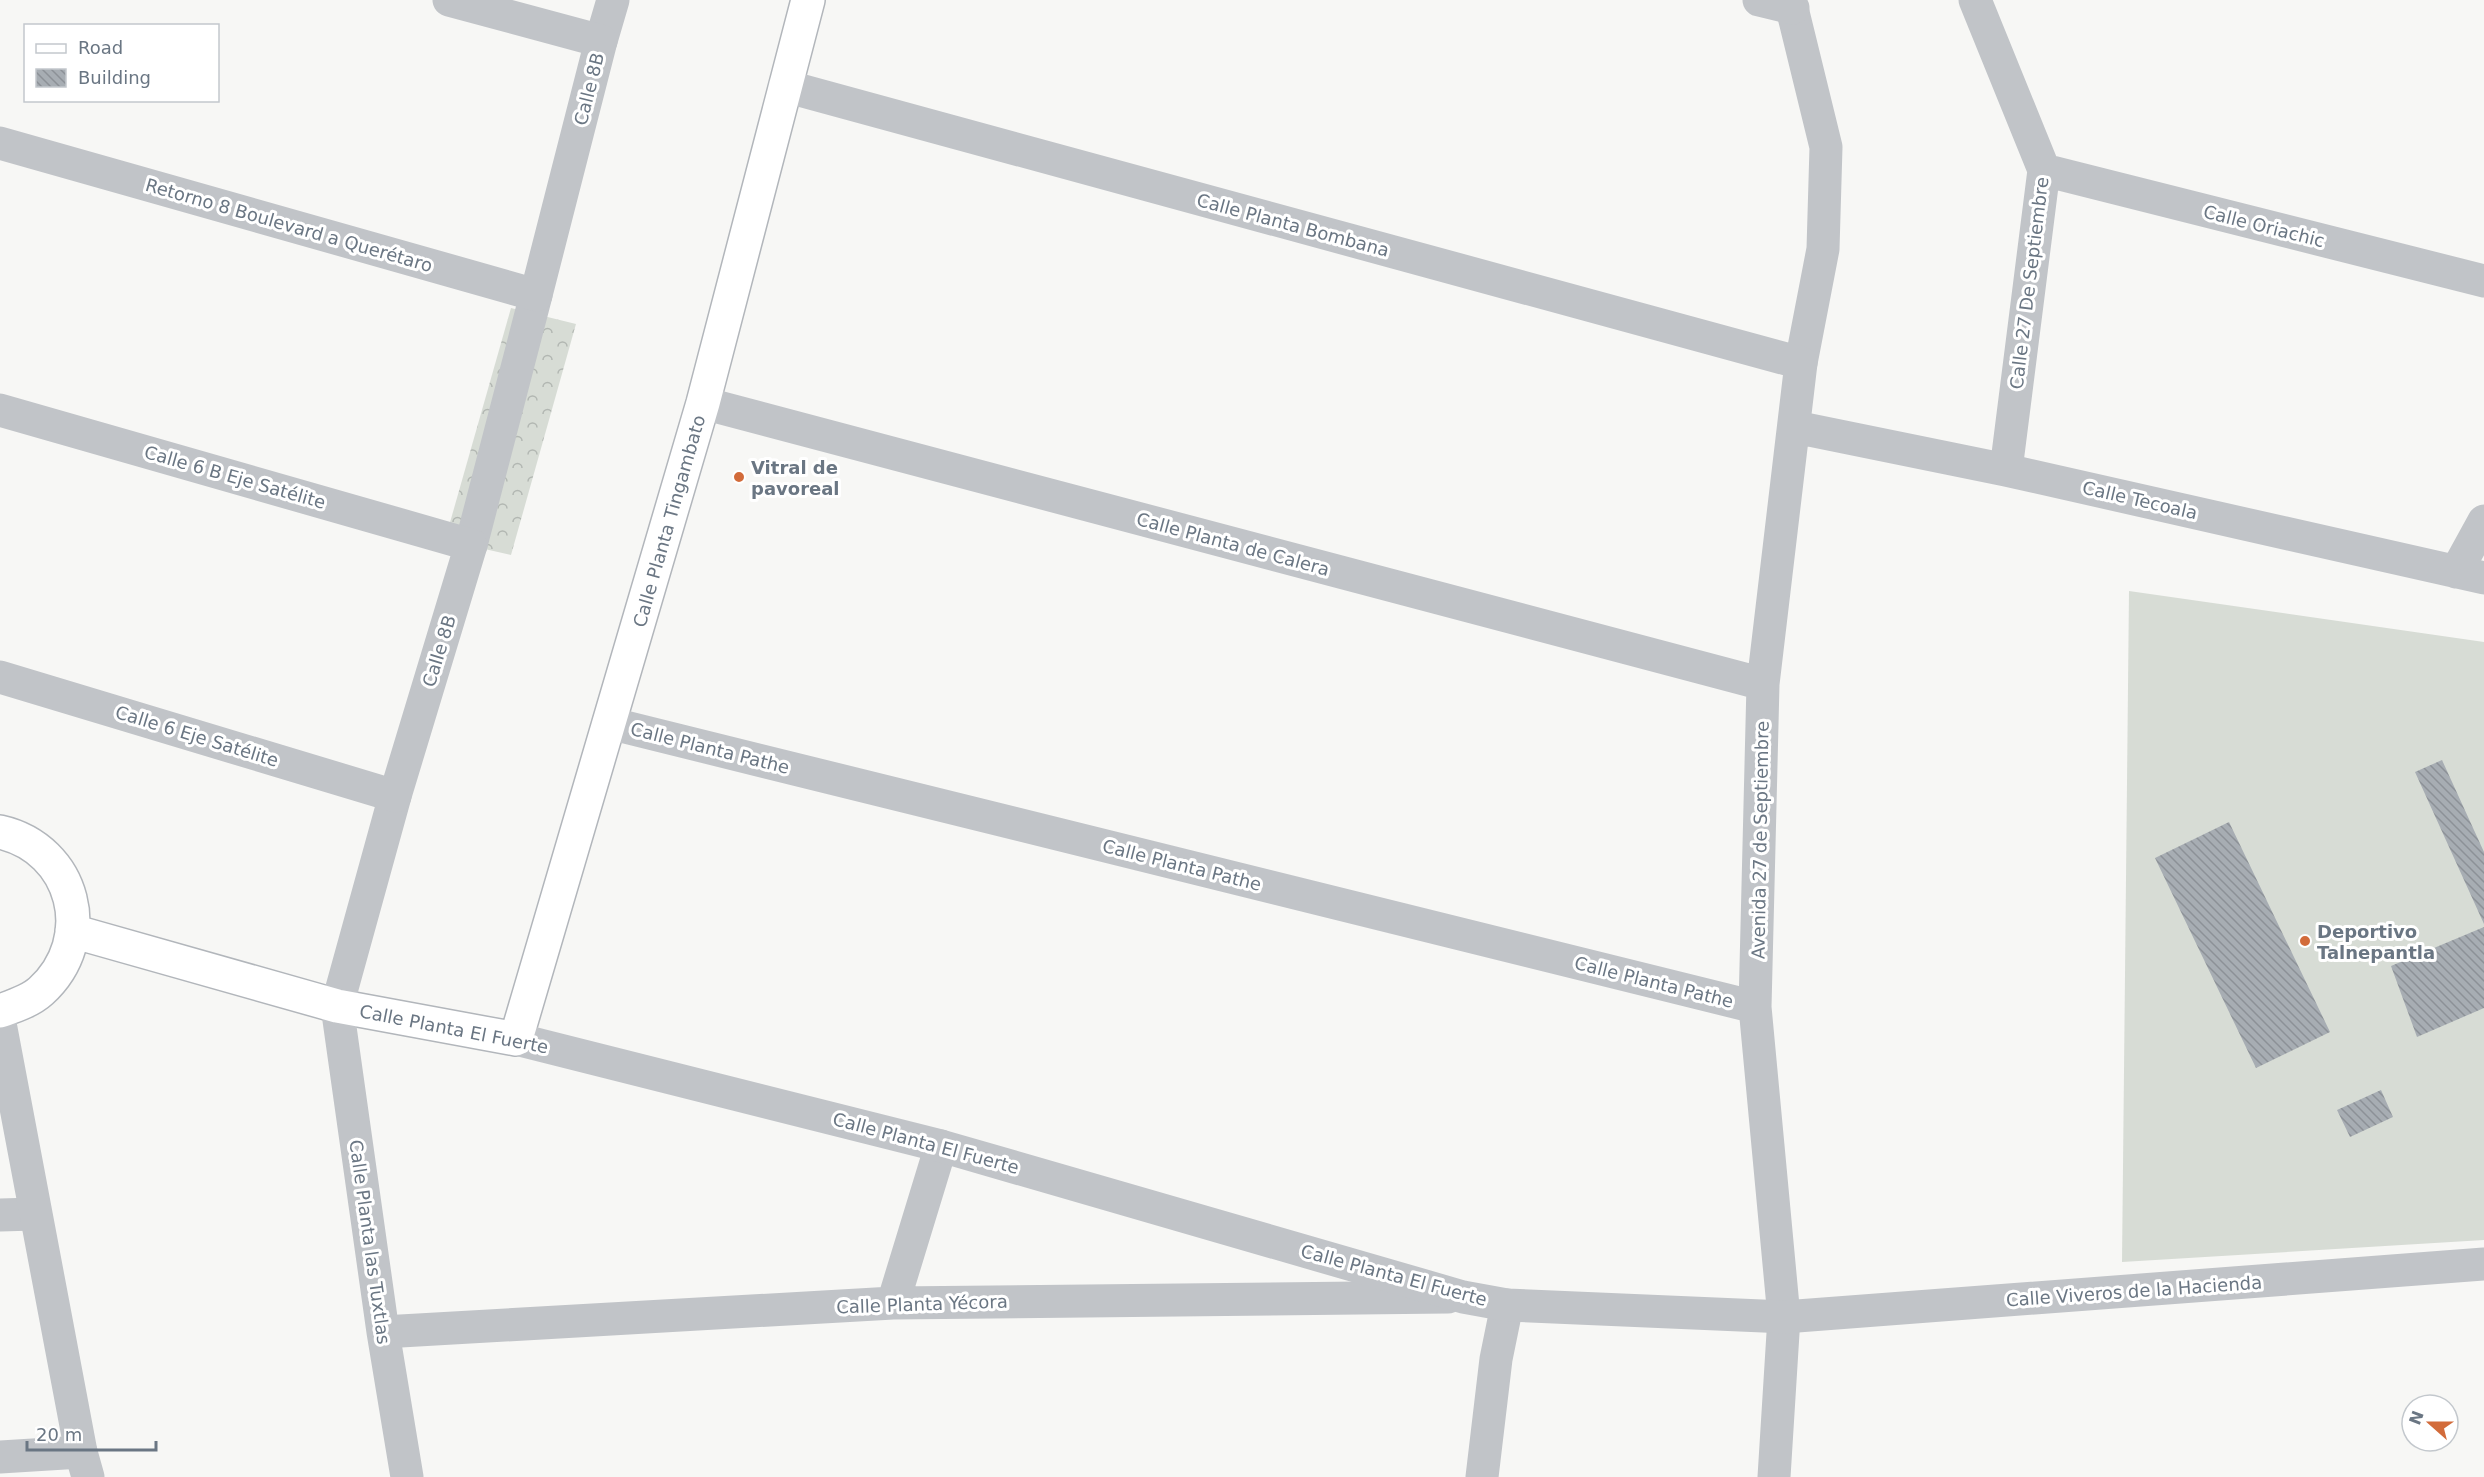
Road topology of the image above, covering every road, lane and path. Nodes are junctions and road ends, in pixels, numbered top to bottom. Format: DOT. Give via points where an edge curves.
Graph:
graph roads {
  1 [pos="449,0"];
  2 [pos="613,0"];
  3 [pos="808,0"];
  4 [pos="1760,0"];
  5 [pos="1975,0"];
  6 [pos="1792,4"];
  7 [pos="601,41"];
  8 [pos="785,86"];
  9 [pos="0,143"];
  10 [pos="2044,171"];
  11 [pos="2484,281"];
  12 [pos="536,295"];
  13 [pos="1801,363"];
  14 [pos="704,403"];
  15 [pos="0,410"];
  16 [pos="1795,427"];
  17 [pos="2006,470"];
  18 [pos="2484,521"];
  19 [pos="471,545"];
  20 [pos="2470,575"];
  21 [pos="0,677"];
  22 [pos="1763,684"];
  23 [pos="609,723"];
  24 [pos="395,796"];
  25 [pos="0,832"];
  26 [pos="72,931"];
  27 [pos="337,1005"];
  28 [pos="1755,1007"];
  29 [pos="0,1011"];
  30 [pos="0,1023"];
  31 [pos="516,1039"];
  32 [pos="941,1146"];
  33 [pos="35,1214"];
  34 [pos="0,1215"];
  35 [pos="2484,1264"];
  36 [pos="1463,1297"];
  37 [pos="893,1302"];
  38 [pos="1507,1305"];
  39 [pos="1784,1317"];
  40 [pos="383,1332"];
  41 [pos="0,1457"];
  42 [pos="84,1465"];
  43 [pos="407,1477"];
  44 [pos="1482,1477"];
  45 [pos="1774,1477"];
  1 -- 7 [label="street, Calle 8B"];
  2 -- 7 [label="street"];
  3 -- 8 [label="main road, Calle Planta Tingambato"];
  4 -- 6 [label="street"];
  5 -- 10 [label="street, Calle 27 De Septiembre"];
  6 -- 13 [label="street, Avenida 27 de Septiembre" via="1826,147 1823,249"];
  7 -- 12 [label="street, Calle 8B"];
  8 -- 13 [label="street, Calle Planta Bombana"];
  8 -- 14 [label="main road, Calle Planta Tingambato"];
  9 -- 12 [label="street, Retorno 8 Boulevard a Querétaro"];
  10 -- 11 [label="street, Calle Oriachic"];
  10 -- 17 [label="street, Calle 27 De Septiembre"];
  12 -- 19 [label="street, Calle 8B"];
  13 -- 16 [label="street, Avenida 27 de Septiembre"];
  14 -- 22 [label="street, Calle Planta de Calera"];
  14 -- 23 [label="main road, Calle Planta Tingambato"];
  15 -- 19 [label="street, Calle 6 B Eje Satélite"];
  16 -- 17 [label="street, Calle Tecoala"];
  16 -- 22 [label="street, Avenida 27 de Septiembre"];
  17 -- 20 [label="street, Calle Tecoala"];
  18 -- 20 [label="street"];
  19 -- 24 [label="street, Calle 8B"];
  21 -- 24 [label="street, Calle 6 Eje Satélite"];
  22 -- 28 [label="street, Avenida 27 de Septiembre"];
  23 -- 28 [label="street, Calle Planta Pathe"];
  23 -- 31 [label="main road, Calle Planta Tingambato"];
  24 -- 27 [label="street, Calle 8B"];
  25 -- 26 [label="main road" via="36,846 53,863 72,907"];
  26 -- 27 [label="main road, Calle Planta El Fuerte"];
  26 -- 29 [label="main road" via="67,954 56,975 40,992"];
  27 -- 31 [label="main road, Calle Planta El Fuerte"];
  27 -- 40 [label="street, Calle Planta las Tuxtlas"];
  28 -- 39 [label="street, Avenida 27 de Septiembre"];
  30 -- 33 [label="street"];
  31 -- 32 [label="street, Calle Planta El Fuerte"];
  32 -- 36 [label="street, Calle Planta El Fuerte"];
  32 -- 37 [label="street"];
  33 -- 34 [label="street"];
  33 -- 42 [label="street"];
  35 -- 39 [label="street, Calle Viveros de la Hacienda"];
  36 -- 37 [label="street, Calle Planta Yécora"];
  36 -- 38 [label="street, Calle Planta El Fuerte"];
  37 -- 40 [label="street, Calle Planta Yécora"];
  38 -- 39 [label="street, Calle Planta El Fuerte"];
  38 -- 44 [label="street" via="1496,1359"];
  39 -- 45 [label="street, Avenida 27 de Septiembre"];
  40 -- 43 [label="street, Calle Planta las Tuxtlas"];
  41 -- 42 [label="street"];
}
